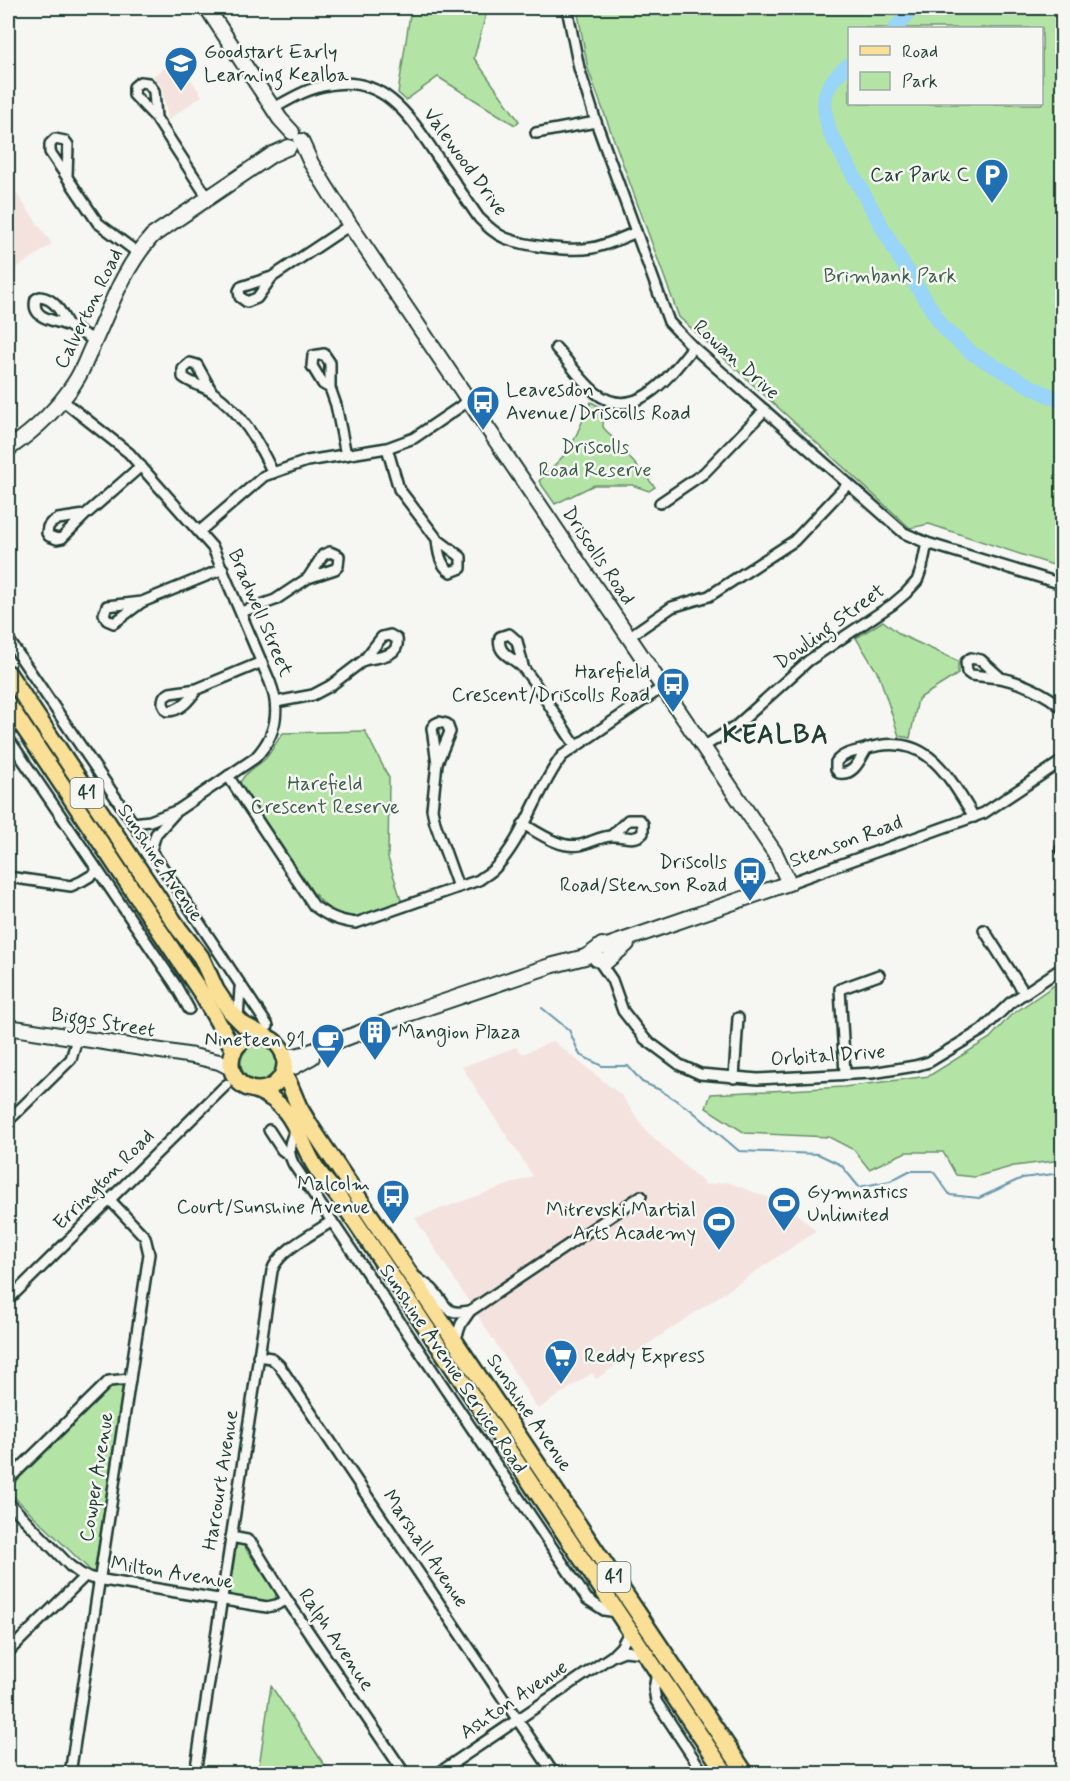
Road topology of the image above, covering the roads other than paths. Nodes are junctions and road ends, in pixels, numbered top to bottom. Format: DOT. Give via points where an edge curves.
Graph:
graph roads {
  1 [pos="207,8"];
  2 [pos="567,8"];
  3 [pos="277,113"];
  4 [pos="156,118"];
  5 [pos="596,122"];
  6 [pos="536,133"];
  7 [pos="291,141"];
  8 [pos="68,176"];
  9 [pos="208,198"];
  10 [pos="350,225"];
  11 [pos="636,232"];
  12 [pos="138,253"];
  13 [pos="272,277"];
  14 [pos="68,326"];
  15 [pos="95,340"];
  16 [pos="693,347"];
  17 [pos="556,348"];
  18 [pos="330,388"];
  19 [pos="212,392"];
  20 [pos="62,400"];
  21 [pos="470,400"];
  22 [pos="765,410"];
  23 [pos="387,448"];
  24 [pos="8,449"];
  25 [pos="346,455"];
  26 [pos="141,466"];
  27 [pos="273,473"];
  28 [pos="848,484"];
  29 [pos="660,503"];
  30 [pos="85,515"];
  31 [pos="200,531"];
  32 [pos="436,539"];
  33 [pos="927,543"];
  34 [pos="223,569"];
  35 [pos="308,578"];
  36 [pos="1062,584"];
  37 [pos="142,602"];
  38 [pos="241,612"];
  39 [pos="630,636"];
  40 [pos="8,639"];
  41 [pos="364,660"];
  42 [pos="262,662"];
  43 [pos="523,666"];
  44 [pos="8,673"];
  45 [pos="1001,678"];
  46 [pos="663,687"];
  47 [pos="197,689"];
  48 [pos="276,702"];
  49 [pos="8,704"];
  50 [pos="1062,708"];
  51 [pos="8,738"];
  52 [pos="575,745"];
  53 [pos="703,747"];
  54 [pos="867,748"];
  55 [pos="1062,761"];
  56 [pos="437,763"];
  57 [pos="228,776"];
  58 [pos="178,810"];
  59 [pos="974,817"];
  60 [pos="133,824"];
  61 [pos="523,824"];
  62 [pos="611,836"];
  63 [pos="151,850"];
  64 [pos="97,872"];
  65 [pos="8,877"];
  66 [pos="789,883"];
  67 [pos="458,887"];
  68 [pos="984,930"];
  69 [pos="604,956"];
  70 [pos="1062,968"];
  71 [pos="879,975"];
  72 [pos="175,984"];
  73 [pos="240,988"];
  74 [pos="202,994"];
  75 [pos="1024,994"];
  76 [pos="189,1009"];
  77 [pos="738,1018"];
  78 [pos="238,1019"];
  79 [pos="8,1027"];
  80 [pos="266,1031"];
  81 [pos="77,1039"];
  82 [pos="233,1057"];
  83 [pos="284,1065"];
  84 [pos="845,1074"];
  85 [pos="734,1078"];
  86 [pos="226,1085"];
  87 [pos="256,1090"];
  88 [pos="8,1121"];
  89 [pos="297,1127"];
  90 [pos="269,1130"];
  91 [pos="290,1156"];
  92 [pos="641,1196"];
  93 [pos="110,1200"];
  94 [pos="332,1221"];
  95 [pos="409,1272"];
  96 [pos="8,1300"];
  97 [pos="470,1311"];
  98 [pos="431,1335"];
  99 [pos="455,1341"];
  100 [pos="258,1356"];
  101 [pos="130,1379"];
  102 [pos="521,1439"];
  103 [pos="8,1480"];
  104 [pos="8,1502"];
  105 [pos="553,1517"];
  106 [pos="231,1537"];
  107 [pos="85,1576"];
  108 [pos="99,1581"];
  109 [pos="221,1599"];
  110 [pos="287,1600"];
  111 [pos="617,1612"];
  112 [pos="646,1625"];
  113 [pos="630,1631"];
  114 [pos="8,1652"];
  115 [pos="644,1653"];
  116 [pos="612,1656"];
  117 [pos="657,1673"];
  118 [pos="686,1716"];
  119 [pos="518,1720"];
  120 [pos="70,1773"];
  121 [pos="195,1773"];
  122 [pos="405,1773"];
  123 [pos="437,1773"];
  124 [pos="554,1773"];
  125 [pos="704,1773"];
  126 [pos="726,1773"];
  127 [pos="746,1773"];
  1 -- 3 [label="street, Driscolls Road"];
  2 -- 5 [label="street, Rowan Drive" via="579,68"];
  3 -- 7 [label="street, Driscolls Road"];
  3 -- 11 [label="street, Valewood Drive" via="305,91 330,84 374,90 388,96 409,116 479,218 504,238 580,249"];
  4 -- 9 [label="street"];
  5 -- 6 [label="street"];
  5 -- 11 [label="street, Rowan Drive"];
  7 -- 9 [label="street, Calverton Road"];
  7 -- 10 [label="street, Driscolls Road" via="311,163"];
  8 -- 12 [label="street" via="98,222"];
  9 -- 12 [label="street, Calverton Road" via="152,236"];
  10 -- 13 [label="street"];
  10 -- 21 [label="street, Driscolls Road"];
  11 -- 16 [label="street, Rowan Drive" via="669,322"];
  12 -- 15 [label="street, Calverton Road"];
  14 -- 15 [label="street"];
  15 -- 20 [label="street, Calverton Road"];
  16 -- 17 [label="street" via="654,392 623,403 595,392"];
  16 -- 22 [label="street, Rowan Drive"];
  18 -- 25 [label="street"];
  19 -- 27 [label="street" via="253,432"];
  20 -- 24 [label="street, Calverton Road"];
  20 -- 26 [label="street, Bradwell Street"];
  21 -- 23 [label="street" via="414,438"];
  21 -- 39 [label="street, Driscolls Road"];
  22 -- 28 [label="street, Rowan Drive"];
  22 -- 29 [label="street" via="704,473"];
  23 -- 25 [label="street"];
  23 -- 32 [label="street" via="399,489"];
  25 -- 27 [label="street" via="307,461"];
  26 -- 30 [label="street"];
  26 -- 31 [label="street, Bradwell Street"];
  27 -- 31 [label="street" via="258,481"];
  28 -- 33 [label="street, Rowan Drive" via="904,533"];
  28 -- 39 [label="street" via="794,541 709,596 672,607"];
  31 -- 34 [label="street, Bradwell Street"];
  33 -- 36 [label="street, Rowan Drive"];
  33 -- 53 [label="street, Dowling Street" via="917,581 906,593 807,661 735,726"];
  34 -- 37 [label="street"];
  34 -- 38 [label="street, Bradwell Street"];
  35 -- 38 [label="street" via="275,600"];
  38 -- 42 [label="street, Bradwell Street"];
  39 -- 46 [label="street, Driscolls Road"];
  40 -- 60 [label="street"];
  41 -- 48 [label="street" via="313,695"];
  42 -- 47 [label="street"];
  42 -- 48 [label="street, Bradwell Street"];
  43 -- 52 [label="street"];
  44 -- 78 [label="main road, Sunshine Avenue / 41" via="201,957 216,990"];
  45 -- 50 [label="street" via="1036,691"];
  46 -- 52 [label="street"];
  46 -- 53 [label="street, Driscolls Road"];
  48 -- 57 [label="street, Bradwell Street" via="273,731 262,750"];
  49 -- 74 [label="main road, Sunshine Avenue / 41"];
  51 -- 64 [label="street"];
  52 -- 61 [label="street" via="550,771"];
  53 -- 66 [label="street, Driscolls Road" via="781,862"];
  54 -- 59 [label="street" via="900,744 931,758"];
  55 -- 59 [label="street, Stenson Road"];
  56 -- 67 [label="street" via="432,809"];
  57 -- 58 [label="street, Bradwell Street"];
  57 -- 67 [label="street" via="314,906 327,915 356,923"];
  58 -- 60 [label="street, Bradwell Street"];
  58 -- 63 [label="street, Sunshine Avenue" via="156,834"];
  59 -- 66 [label="street, Stenson Road"];
  60 -- 63 [label="street"];
  61 -- 62 [label="street" via="565,845 578,846"];
  61 -- 67 [label="street" via="495,868 479,880"];
  63 -- 73 [label="street"];
  64 -- 65 [label="street" via="71,886"];
  64 -- 72 [label="street"];
  66 -- 69 [label="street, Stenson Road" via="633,938"];
  68 -- 75 [label="street"];
  69 -- 83 [label="street, Stenson Road" via="570,960 394,1019 295,1056"];
  69 -- 85 [label="street, Orbital Drive" via="623,1011 645,1039 690,1070"];
  70 -- 75 [label="street, Orbital Drive"];
  71 -- 84 [label="street" via="840,989"];
  72 -- 74 [label="street"];
  72 -- 76 [label="street"];
  73 -- 78 [label="street"];
  73 -- 80 [label="street"];
  74 -- 82 [label="main road, Sunshine Avenue / 41"];
  75 -- 84 [label="street, Orbital Drive" via="982,1030 929,1062 896,1070"];
  77 -- 85 [label="street"];
  78 -- 80 [label="main road, Sunshine Avenue / 41"];
  79 -- 81 [label="street, Biggs Street"];
  80 -- 82 [label="main road" via="247,1038"];
  80 -- 83 [label="main road, 41" via="279,1045"];
  81 -- 82 [label="street, Biggs Street" via="219,1062"];
  81 -- 88 [label="street" via="71,1059"];
  82 -- 87 [label="main road, 41" via="238,1081"];
  83 -- 87 [label="main road" via="276,1083"];
  83 -- 95 [label="main road, Sunshine Avenue / 41" via="304,1115"];
  84 -- 85 [label="street, Orbital Drive"];
  86 -- 93 [label="street, Errington Road"];
  87 -- 89 [label="main road, Sunshine Avenue / 41" via="278,1103"];
  89 -- 91 [label="street" via="290,1143"];
  89 -- 98 [label="main road, Sunshine Avenue / 41" via="316,1167"];
  90 -- 91 [label="street, Sunshine Avenue Service Road"];
  91 -- 94 [label="street, Sunshine Avenue Service Road"];
  92 -- 97 [label="street"];
  93 -- 96 [label="street, Errington Road"];
  93 -- 101 [label="street, Cowper Avenue" via="148,1244"];
  94 -- 100 [label="street, Harcourt Avenue" via="273,1264"];
  94 -- 111 [label="street, Sunshine Avenue Service Road" via="587,1599 604,1610"];
  95 -- 97 [label="street" via="433,1290 449,1311"];
  95 -- 99 [label="main road, Sunshine Avenue / 41"];
  97 -- 99 [label="street"];
  98 -- 99 [label="main road"];
  98 -- 105 [label="main road, Sunshine Avenue / 41"];
  99 -- 102 [label="main road, Sunshine Avenue / 41"];
  100 -- 106 [label="street, Harcourt Avenue"];
  100 -- 119 [label="street, Marshall Avenue" via="271,1358 279,1365"];
  101 -- 103 [label="street" via="108,1381"];
  101 -- 108 [label="street, Cowper Avenue"];
  102 -- 105 [label="main road" via="517,1450"];
  102 -- 112 [label="main road, Sunshine Avenue / 41"];
  104 -- 107 [label="street, Milton Avenue" via="70,1566"];
  105 -- 111 [label="main road, Sunshine Avenue / 41"];
  106 -- 109 [label="street, Harcourt Avenue"];
  106 -- 110 [label="street, Ralph Avenue" via="252,1544"];
  107 -- 108 [label="street, Milton Avenue"];
  107 -- 114 [label="street"];
  108 -- 109 [label="street, Milton Avenue"];
  108 -- 120 [label="street, Cowper Avenue"];
  109 -- 110 [label="street, Milton Avenue" via="267,1607"];
  109 -- 121 [label="street, Harcourt Avenue"];
  110 -- 122 [label="street, Ralph Avenue"];
  111 -- 113 [label="main road, Sunshine Avenue / 41"];
  112 -- 118 [label="main road" via="687,1698"];
  112 -- 127 [label="main road, Sunshine Avenue / 41"];
  113 -- 115 [label="main road, Sunshine Avenue / 41"];
  113 -- 116 [label="street, Ashton Avenue"];
  115 -- 116 [label="street, Ashton Avenue" via="624,1651"];
  115 -- 117 [label="main road, Sunshine Avenue / 41"];
  116 -- 119 [label="street, Ashton Avenue"];
  117 -- 118 [label="main road, Sunshine Avenue / 41"];
  117 -- 125 [label="street" via="656,1701"];
  118 -- 126 [label="main road, Sunshine Avenue / 41"];
  119 -- 123 [label="street, Ashton Avenue"];
  119 -- 124 [label="street, Marshall Avenue"];
}
